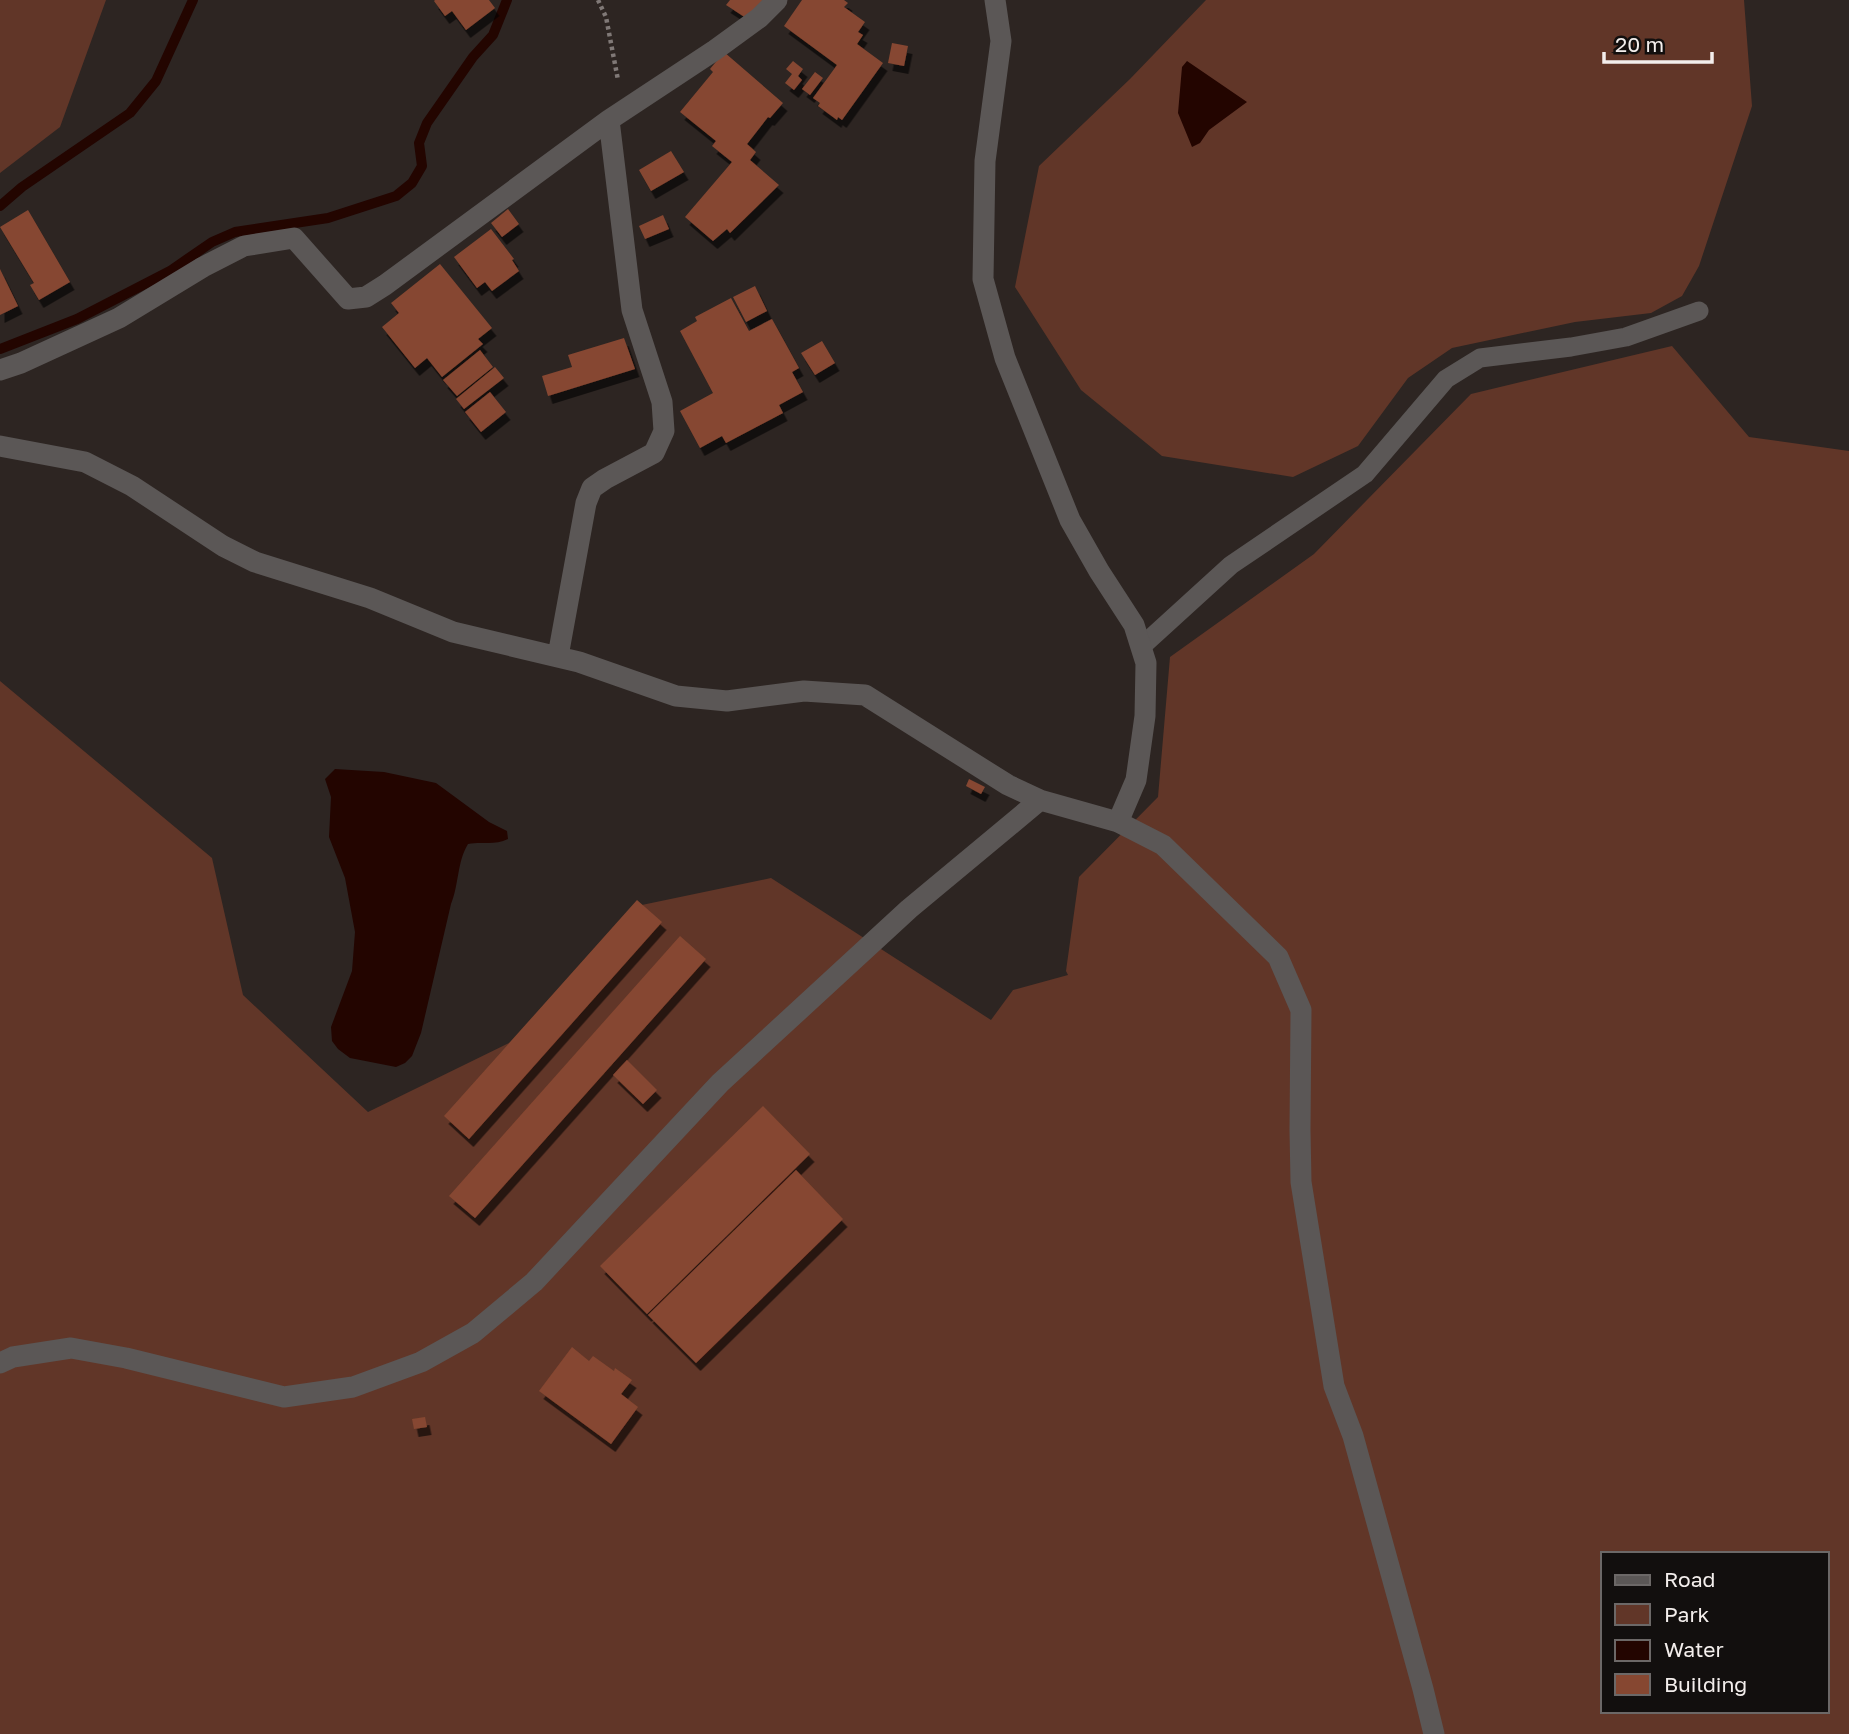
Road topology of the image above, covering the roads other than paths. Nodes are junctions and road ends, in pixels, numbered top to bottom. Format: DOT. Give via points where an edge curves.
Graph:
graph roads {
  1 [pos="776,0"];
  2 [pos="995,0"];
  3 [pos="616,115"];
  4 [pos="1699,312"];
  5 [pos="0,370"];
  6 [pos="0,446"];
  7 [pos="1141,647"];
  8 [pos="558,656"];
  9 [pos="1040,800"];
  10 [pos="1118,822"];
  11 [pos="0,1363"];
  12 [pos="1434,1734"];
  1 -- 3 [label="street" via="726,42"];
  2 -- 7 [label="street" via="1001,40 985,160 983,279 1005,358 1070,520 1134,625"];
  3 -- 5 [label="street" via="366,297 348,299 294,238 244,246 119,318"];
  3 -- 8 [label="street" via="632,310 662,402 664,431 654,453 592,488"];
  4 -- 7 [label="lane" via="1626,337 1480,358 1468,365 1446,379 1365,474 1231,565"];
  6 -- 8 [label="street" via="85,462 255,562 370,598 453,632"];
  7 -- 10 [label="street" via="1146,663 1140,755 1136,780"];
  8 -- 9 [label="street" via="676,696 727,701 804,691 864,695 1008,785"];
  9 -- 10 [label="street"];
  9 -- 11 [label="street" via="909,909 720,1083 534,1282 473,1333 421,1362 353,1387 284,1397 71,1348"];
  10 -- 12 [label="street" via="1163,845 1278,957 1301,1010 1301,1182 1334,1386 1353,1436"];
}
